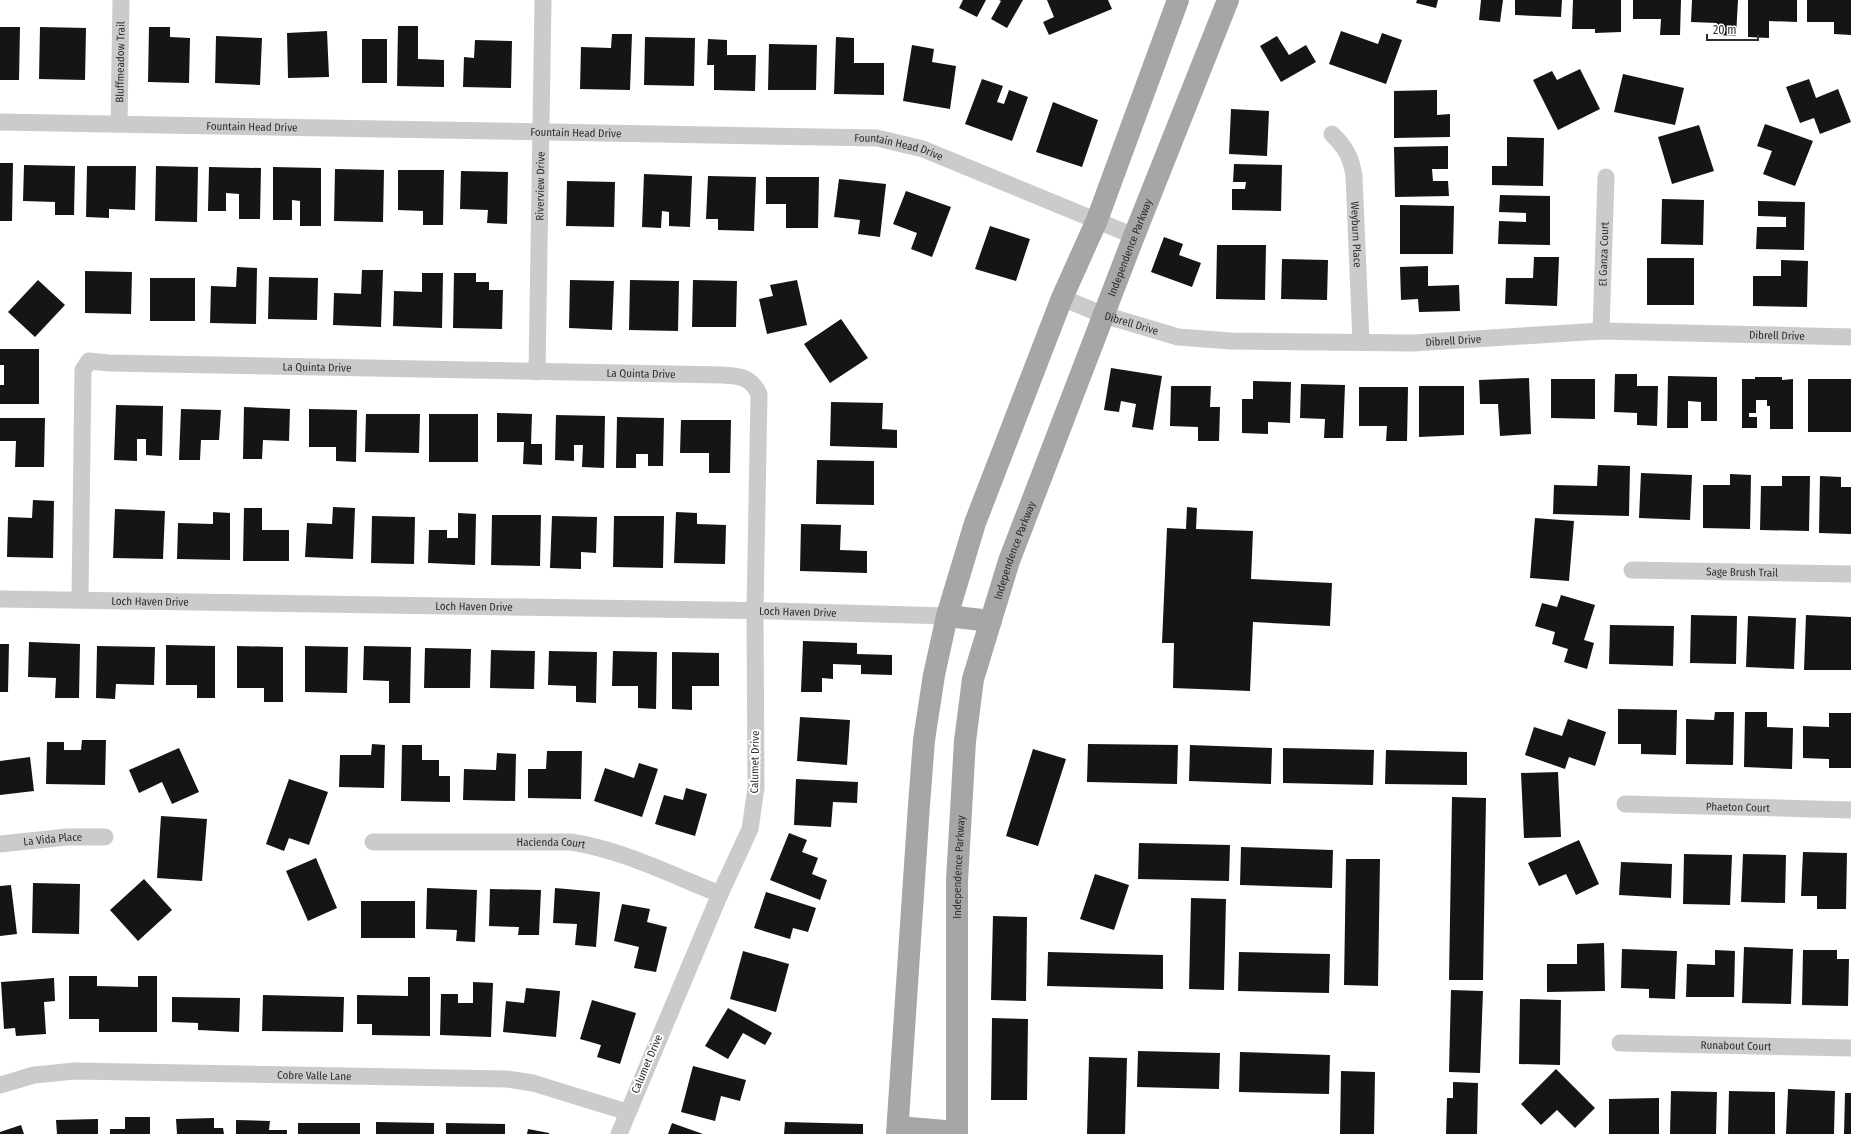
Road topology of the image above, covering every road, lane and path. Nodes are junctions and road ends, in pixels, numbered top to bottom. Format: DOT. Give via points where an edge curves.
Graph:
graph roads {
  1 [pos="121,0"];
  2 [pos="543,0"];
  3 [pos="1178,0"];
  4 [pos="1228,0"];
  5 [pos="0,122"];
  6 [pos="119,124"];
  7 [pos="540,131"];
  8 [pos="1332,134"];
  9 [pos="1606,176"];
  10 [pos="1097,220"];
  11 [pos="1134,236"];
  12 [pos="1062,298"];
  13 [pos="1104,315"];
  14 [pos="1601,332"];
  15 [pos="1851,337"];
  16 [pos="1361,342"];
  17 [pos="537,372"];
  18 [pos="758,411"];
  19 [pos="1632,570"];
  20 [pos="1851,574"];
  21 [pos="0,598"];
  22 [pos="80,599"];
  23 [pos="755,611"];
  24 [pos="947,616"];
  25 [pos="990,621"];
  26 [pos="1625,804"];
  27 [pos="1851,810"];
  28 [pos="105,837"];
  29 [pos="373,842"];
  30 [pos="0,844"];
  31 [pos="720,894"];
  32 [pos="1620,1044"];
  33 [pos="1851,1048"];
  34 [pos="0,1085"];
  35 [pos="627,1112"];
  36 [pos="897,1130"];
  37 [pos="957,1133"];
  38 [pos="619,1134"];
  1 -- 6 [label="street, Bluffmeadow Trail"];
  2 -- 7 [label="street, Riverview Drive"];
  3 -- 10 [label="main road"];
  4 -- 11 [label="main road, Independence Parkway"];
  5 -- 6 [label="street, Fountain Head Drive"];
  6 -- 7 [label="street, Fountain Head Drive"];
  7 -- 10 [label="street, Fountain Head Drive" via="877,138 923,149"];
  7 -- 17 [label="street, Riverview Drive"];
  8 -- 16 [label="street, Weyburn Place" via="1351,159 1354,176"];
  9 -- 14 [label="street, El Ganza Court"];
  10 -- 11 [label="street, Fountain Head Drive"];
  10 -- 12 [label="main road"];
  11 -- 13 [label="main road, Independence Parkway"];
  12 -- 13 [label="street, Dibrell Drive"];
  12 -- 24 [label="main road" via="975,523"];
  13 -- 16 [label="street, Dibrell Drive" via="1178,337 1231,341"];
  13 -- 25 [label="main road, Independence Parkway" via="1009,561"];
  14 -- 15 [label="street, Dibrell Drive"];
  14 -- 16 [label="street, Dibrell Drive" via="1433,342"];
  17 -- 18 [label="street, La Quinta Drive" via="742,376 756,386 759,394"];
  17 -- 22 [label="street, La Quinta Drive" via="89,361 83,370"];
  18 -- 23 [label="street, Calumet Drive"];
  19 -- 20 [label="street, Sage Brush Trail"];
  21 -- 22 [label="street, Loch Haven Drive"];
  22 -- 23 [label="street, Loch Haven Drive"];
  23 -- 24 [label="street, Loch Haven Drive"];
  23 -- 31 [label="street, Calumet Drive" via="756,788 750,829"];
  24 -- 25 [label="main road"];
  24 -- 36 [label="main road" via="934,674 924,748"];
  25 -- 37 [label="main road, Independence Parkway" via="973,679 965,741 957,881"];
  26 -- 27 [label="street, Phaeton Court"];
  28 -- 30 [label="street, La Vida Place" via="67,837"];
  29 -- 31 [label="street, Hacienda Court" via="594,846 626,856"];
  31 -- 35 [label="street, Calumet Drive"];
  32 -- 33 [label="street, Runabout Court"];
  34 -- 35 [label="street, Cobre Valle Lane" via="34,1074 75,1071 507,1079 532,1083"];
  35 -- 38 [label="street, Calumet Drive"];
  36 -- 37 [label="main road"];
}
